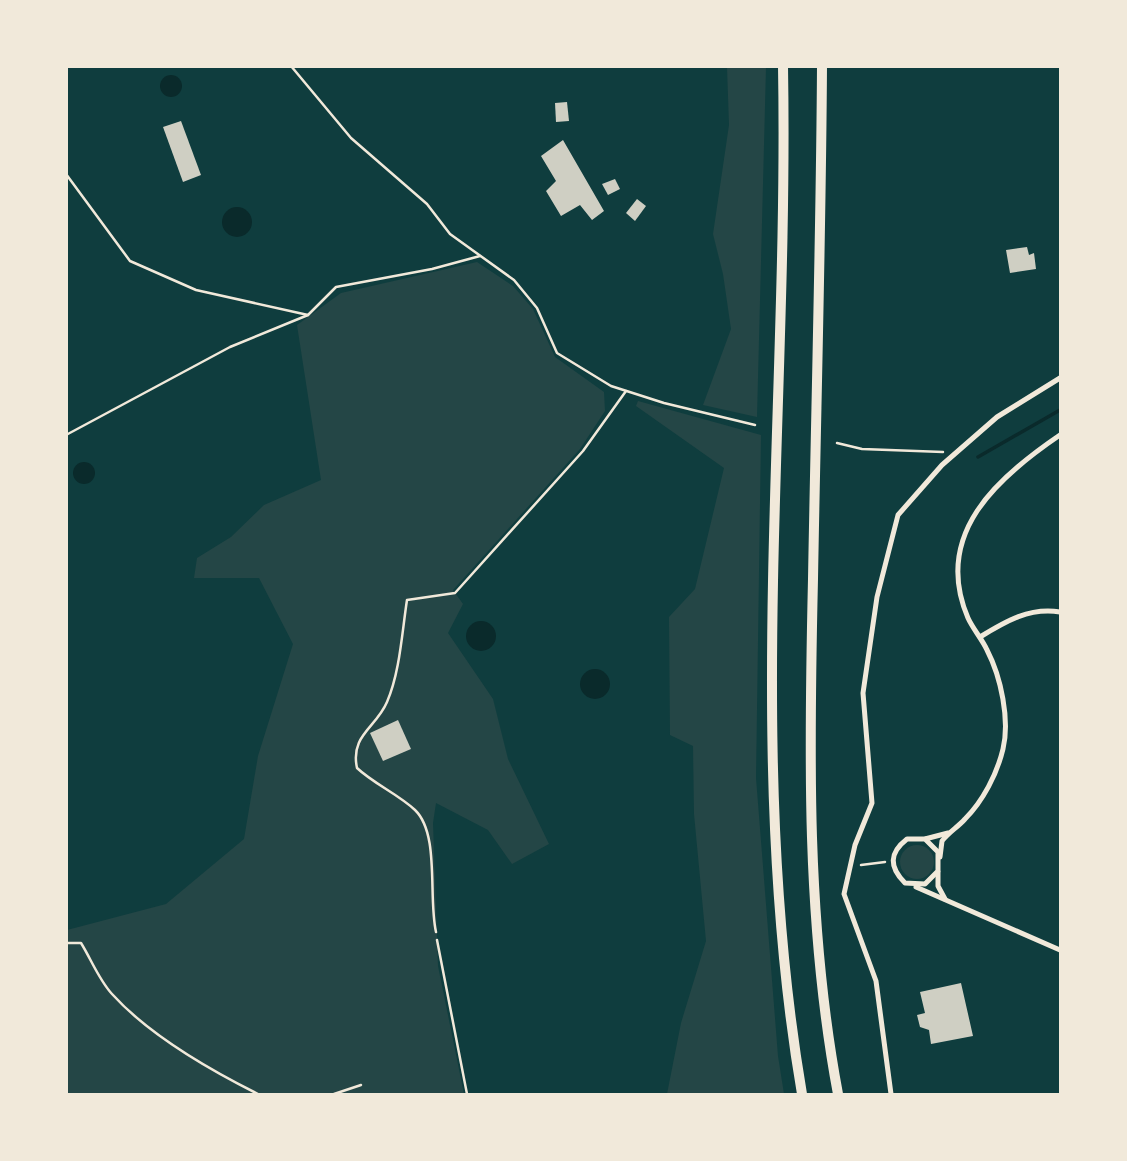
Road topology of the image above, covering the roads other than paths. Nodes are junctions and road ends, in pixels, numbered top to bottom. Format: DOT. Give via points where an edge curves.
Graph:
graph roads {
  1 [pos="783,66"];
  2 [pos="822,66"];
  3 [pos="1060,379"];
  4 [pos="1060,435"];
  5 [pos="1060,612"];
  6 [pos="980,637"];
  7 [pos="948,833"];
  8 [pos="925,839"];
  9 [pos="940,857"];
  10 [pos="938,871"];
  11 [pos="905,883"];
  12 [pos="945,899"];
  13 [pos="437,940"];
  14 [pos="1060,950"];
  15 [pos="467,1094"];
  16 [pos="802,1094"];
  17 [pos="838,1094"];
  18 [pos="891,1094"];
  1 -- 16 [label="highway" via="785,171 771,763 779,903"];
  2 -- 17 [label="highway" via="809,751 813,901"];
  3 -- 18 [label="street" via="998,417 957,452 898,515 877,597 863,693 872,803 855,845 844,894 876,981"];
  4 -- 6 [label="street" via="1010,472 981,501 963,540 959,579 968,617"];
  5 -- 6 [label="street" via="1042,609 1006,621"];
  6 -- 7 [label="street" via="1003,702 1003,748 985,794"];
  7 -- 8 [label="street"];
  7 -- 9 [label="street"];
  8 -- 9 [label="street"];
  8 -- 11 [label="street" via="904,840 893,852 895,874"];
  9 -- 10 [label="street"];
  10 -- 11 [label="street" via="925,884"];
  10 -- 12 [label="street" via="937,886"];
  11 -- 12 [label="street"];
  12 -- 14 [label="street"];
  13 -- 15 [label="lane"];
}
